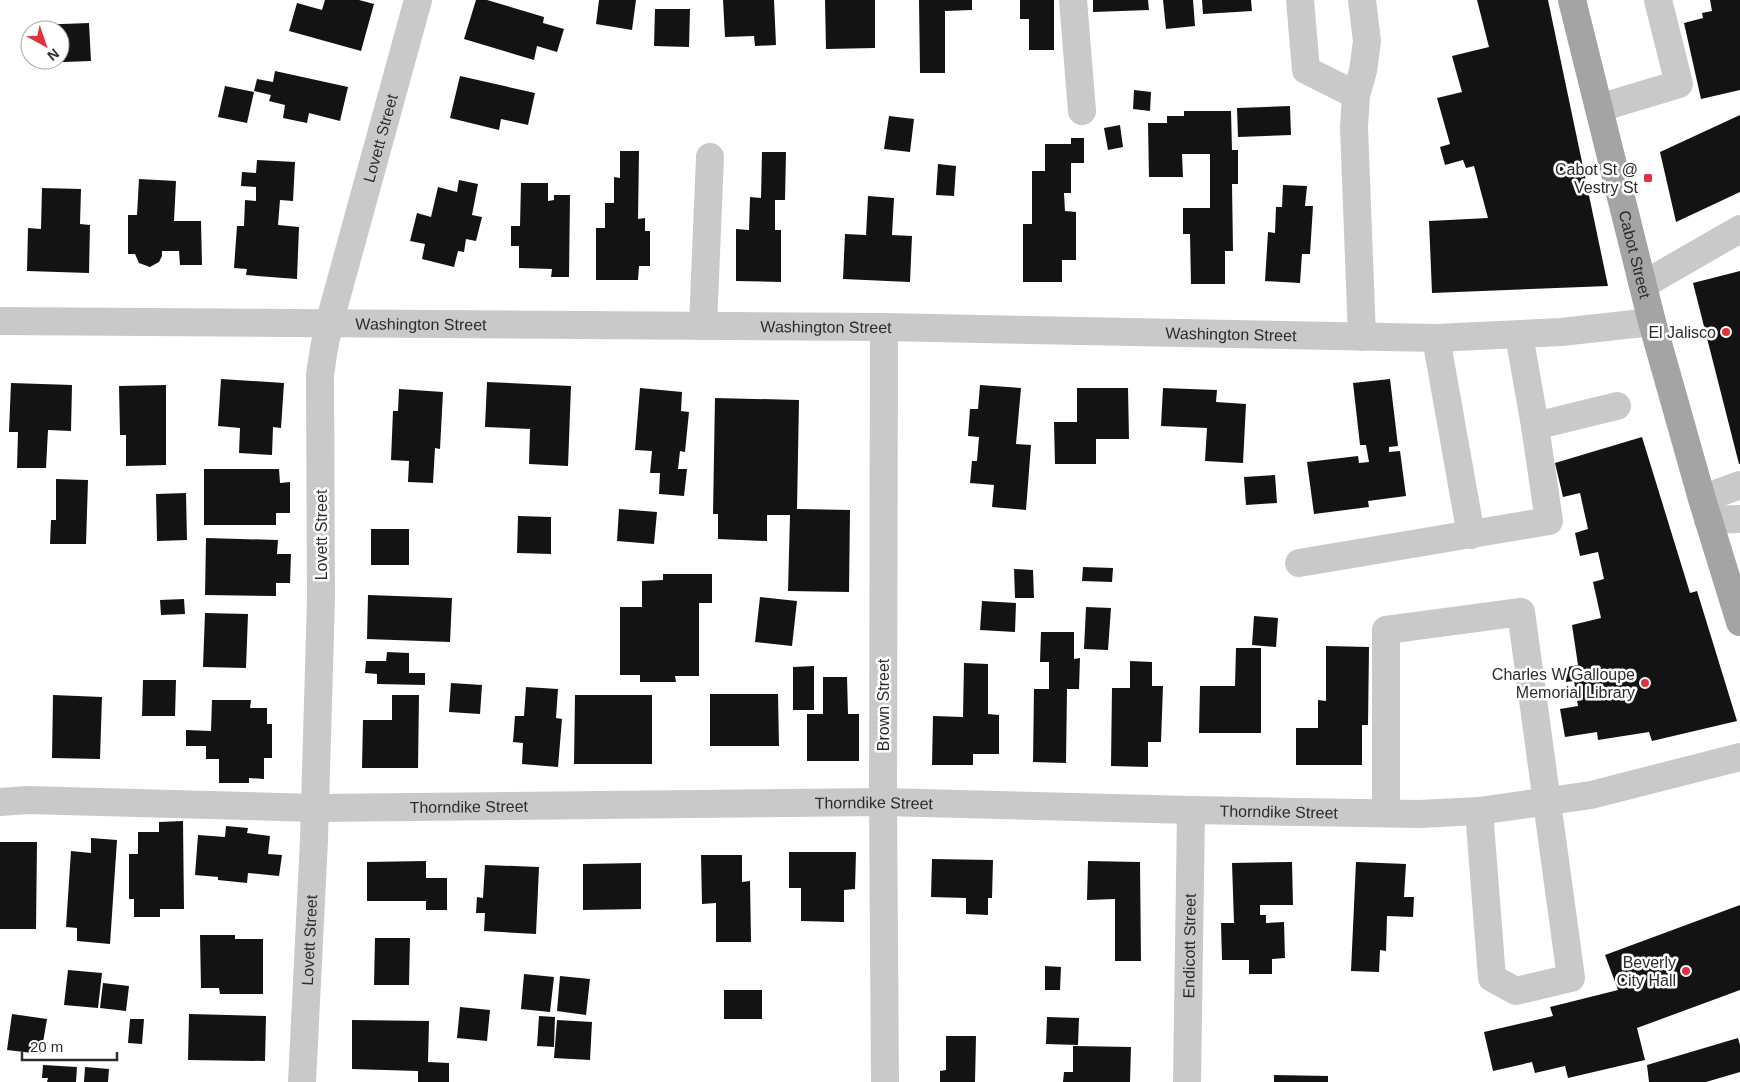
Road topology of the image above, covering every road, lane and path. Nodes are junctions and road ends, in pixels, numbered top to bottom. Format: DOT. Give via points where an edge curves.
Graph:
graph roads {
  1 [pos="418,0"];
  2 [pos="1073,0"];
  3 [pos="1300,0"];
  4 [pos="1362,0"];
  5 [pos="1572,0"];
  6 [pos="1658,0"];
  7 [pos="1356,95"];
  8 [pos="1599,108"];
  9 [pos="1082,111"];
  10 [pos="710,157"];
  11 [pos="1740,229"];
  12 [pos="1643,285"];
  13 [pos="0,321"];
  14 [pos="1652,322"];
  15 [pos="330,324"];
  16 [pos="704,326"];
  17 [pos="884,327"];
  18 [pos="1519,335"];
  19 [pos="1362,337"];
  20 [pos="1436,338"];
  21 [pos="1617,406"];
  22 [pos="1535,426"];
  23 [pos="1740,485"];
  24 [pos="1705,510"];
  25 [pos="1740,519"];
  26 [pos="1471,535"];
  27 [pos="1299,563"];
  28 [pos="1740,622"];
  29 [pos="1740,757"];
  30 [pos="0,802"];
  31 [pos="883,802"];
  32 [pos="1547,802"];
  33 [pos="315,808"];
  34 [pos="1191,810"];
  35 [pos="1479,811"];
  36 [pos="1386,813"];
  37 [pos="302,1082"];
  38 [pos="885,1082"];
  39 [pos="1188,1082"];
  1 -- 15 [label="street, Lovett Street"];
  2 -- 9 [label="street"];
  3 -- 7 [label="street" via="1306,70"];
  4 -- 7 [label="street" via="1367,40"];
  5 -- 8 [label="main road, Cabot Street"];
  6 -- 8 [label="street" via="1679,84"];
  7 -- 19 [label="street" via="1354,127"];
  8 -- 12 [label="main road, Cabot Street"];
  10 -- 16 [label="street"];
  11 -- 12 [label="street"];
  12 -- 14 [label="main road, Cabot Street"];
  13 -- 15 [label="street, Washington Street"];
  14 -- 18 [label="street, Washington Street"];
  14 -- 24 [label="main road, Cabot Street"];
  15 -- 16 [label="street, Washington Street"];
  15 -- 33 [label="street, Lovett Street" via="320,375 322,557"];
  16 -- 17 [label="street, Washington Street"];
  17 -- 19 [label="street, Washington Street"];
  17 -- 31 [label="street, Brown Street"];
  18 -- 20 [label="street, Washington Street"];
  18 -- 22 [label="street"];
  19 -- 20 [label="street, Washington Street"];
  20 -- 26 [label="street"];
  21 -- 22 [label="street"];
  22 -- 26 [label="street" via="1549,521"];
  23 -- 24 [label="street"];
  24 -- 25 [label="street"];
  24 -- 28 [label="main road, Cabot Street"];
  26 -- 27 [label="street"];
  29 -- 32 [label="street, Thorndike Street" via="1591,795"];
  30 -- 33 [label="street, Thorndike Street" via="27,800"];
  31 -- 33 [label="street, Thorndike Street"];
  31 -- 34 [label="street, Thorndike Street"];
  31 -- 38 [label="street, Brown Street"];
  32 -- 35 [label="street, Thorndike Street"];
  32 -- 35 [label="street" via="1571,978 1516,991 1492,978"];
  32 -- 36 [label="street" via="1521,612 1386,630"];
  33 -- 37 [label="street, Lovett Street"];
  34 -- 36 [label="street, Thorndike Street"];
  34 -- 39 [label="street, Endicott Street"];
  35 -- 36 [label="street, Thorndike Street"];
}
